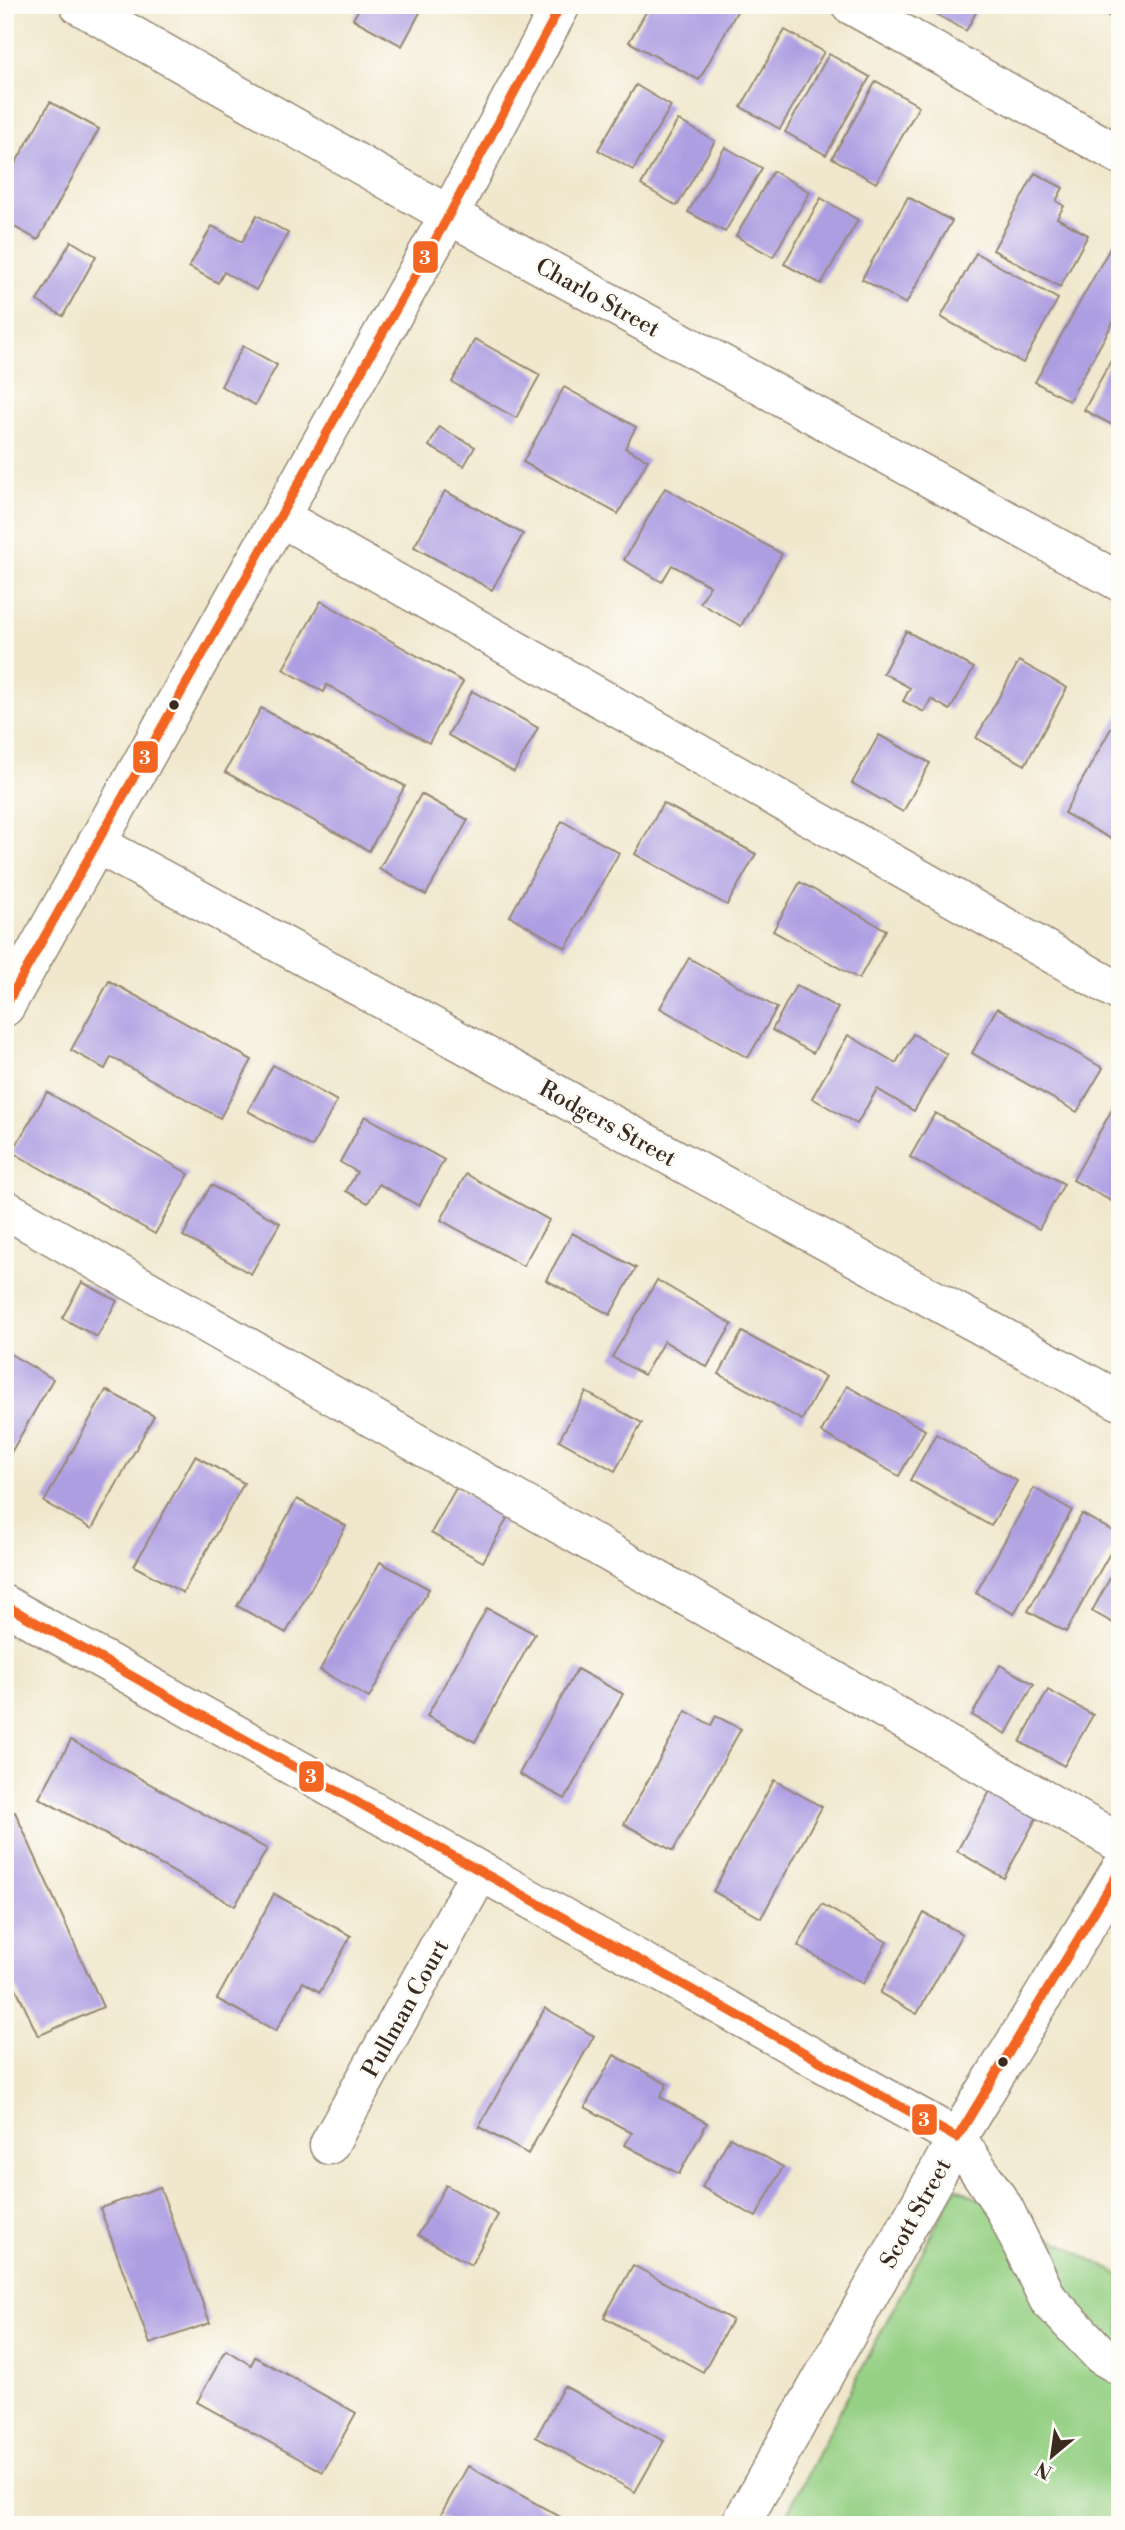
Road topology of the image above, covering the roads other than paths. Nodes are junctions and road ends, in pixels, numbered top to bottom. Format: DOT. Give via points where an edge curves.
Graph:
graph roads {
  1 [pos="79,5"];
  2 [pos="561,5"];
  3 [pos="851,5"];
  4 [pos="1120,155"];
  5 [pos="449,215"];
  6 [pos="280,517"];
  7 [pos="1120,582"];
  8 [pos="97,844"];
  9 [pos="1120,992"];
  10 [pos="5,1007"];
  11 [pos="5,1209"];
  12 [pos="1120,1401"];
  13 [pos="5,1605"];
  14 [pos="1120,1843"];
  15 [pos="1120,1870"];
  16 [pos="480,1872"];
  17 [pos="957,2138"];
  18 [pos="329,2145"];
  19 [pos="1120,2366"];
  20 [pos="740,2525"];
  1 -- 5 [label="street, Charlo Street"];
  2 -- 5 [label="street"];
  3 -- 4 [label="street"];
  5 -- 6 [label="street"];
  5 -- 7 [label="street, Charlo Street"];
  6 -- 8 [label="street"];
  6 -- 9 [label="street"];
  8 -- 10 [label="street"];
  8 -- 12 [label="street, Rodgers Street"];
  11 -- 14 [label="street"];
  13 -- 16 [label="street"];
  15 -- 17 [label="street, Scott Street"];
  16 -- 17 [label="street"];
  16 -- 18 [label="street, Pullman Court"];
  17 -- 19 [label="street" via="1004,2208 1048,2299 1101,2355"];
  17 -- 20 [label="street, Scott Street"];
}
